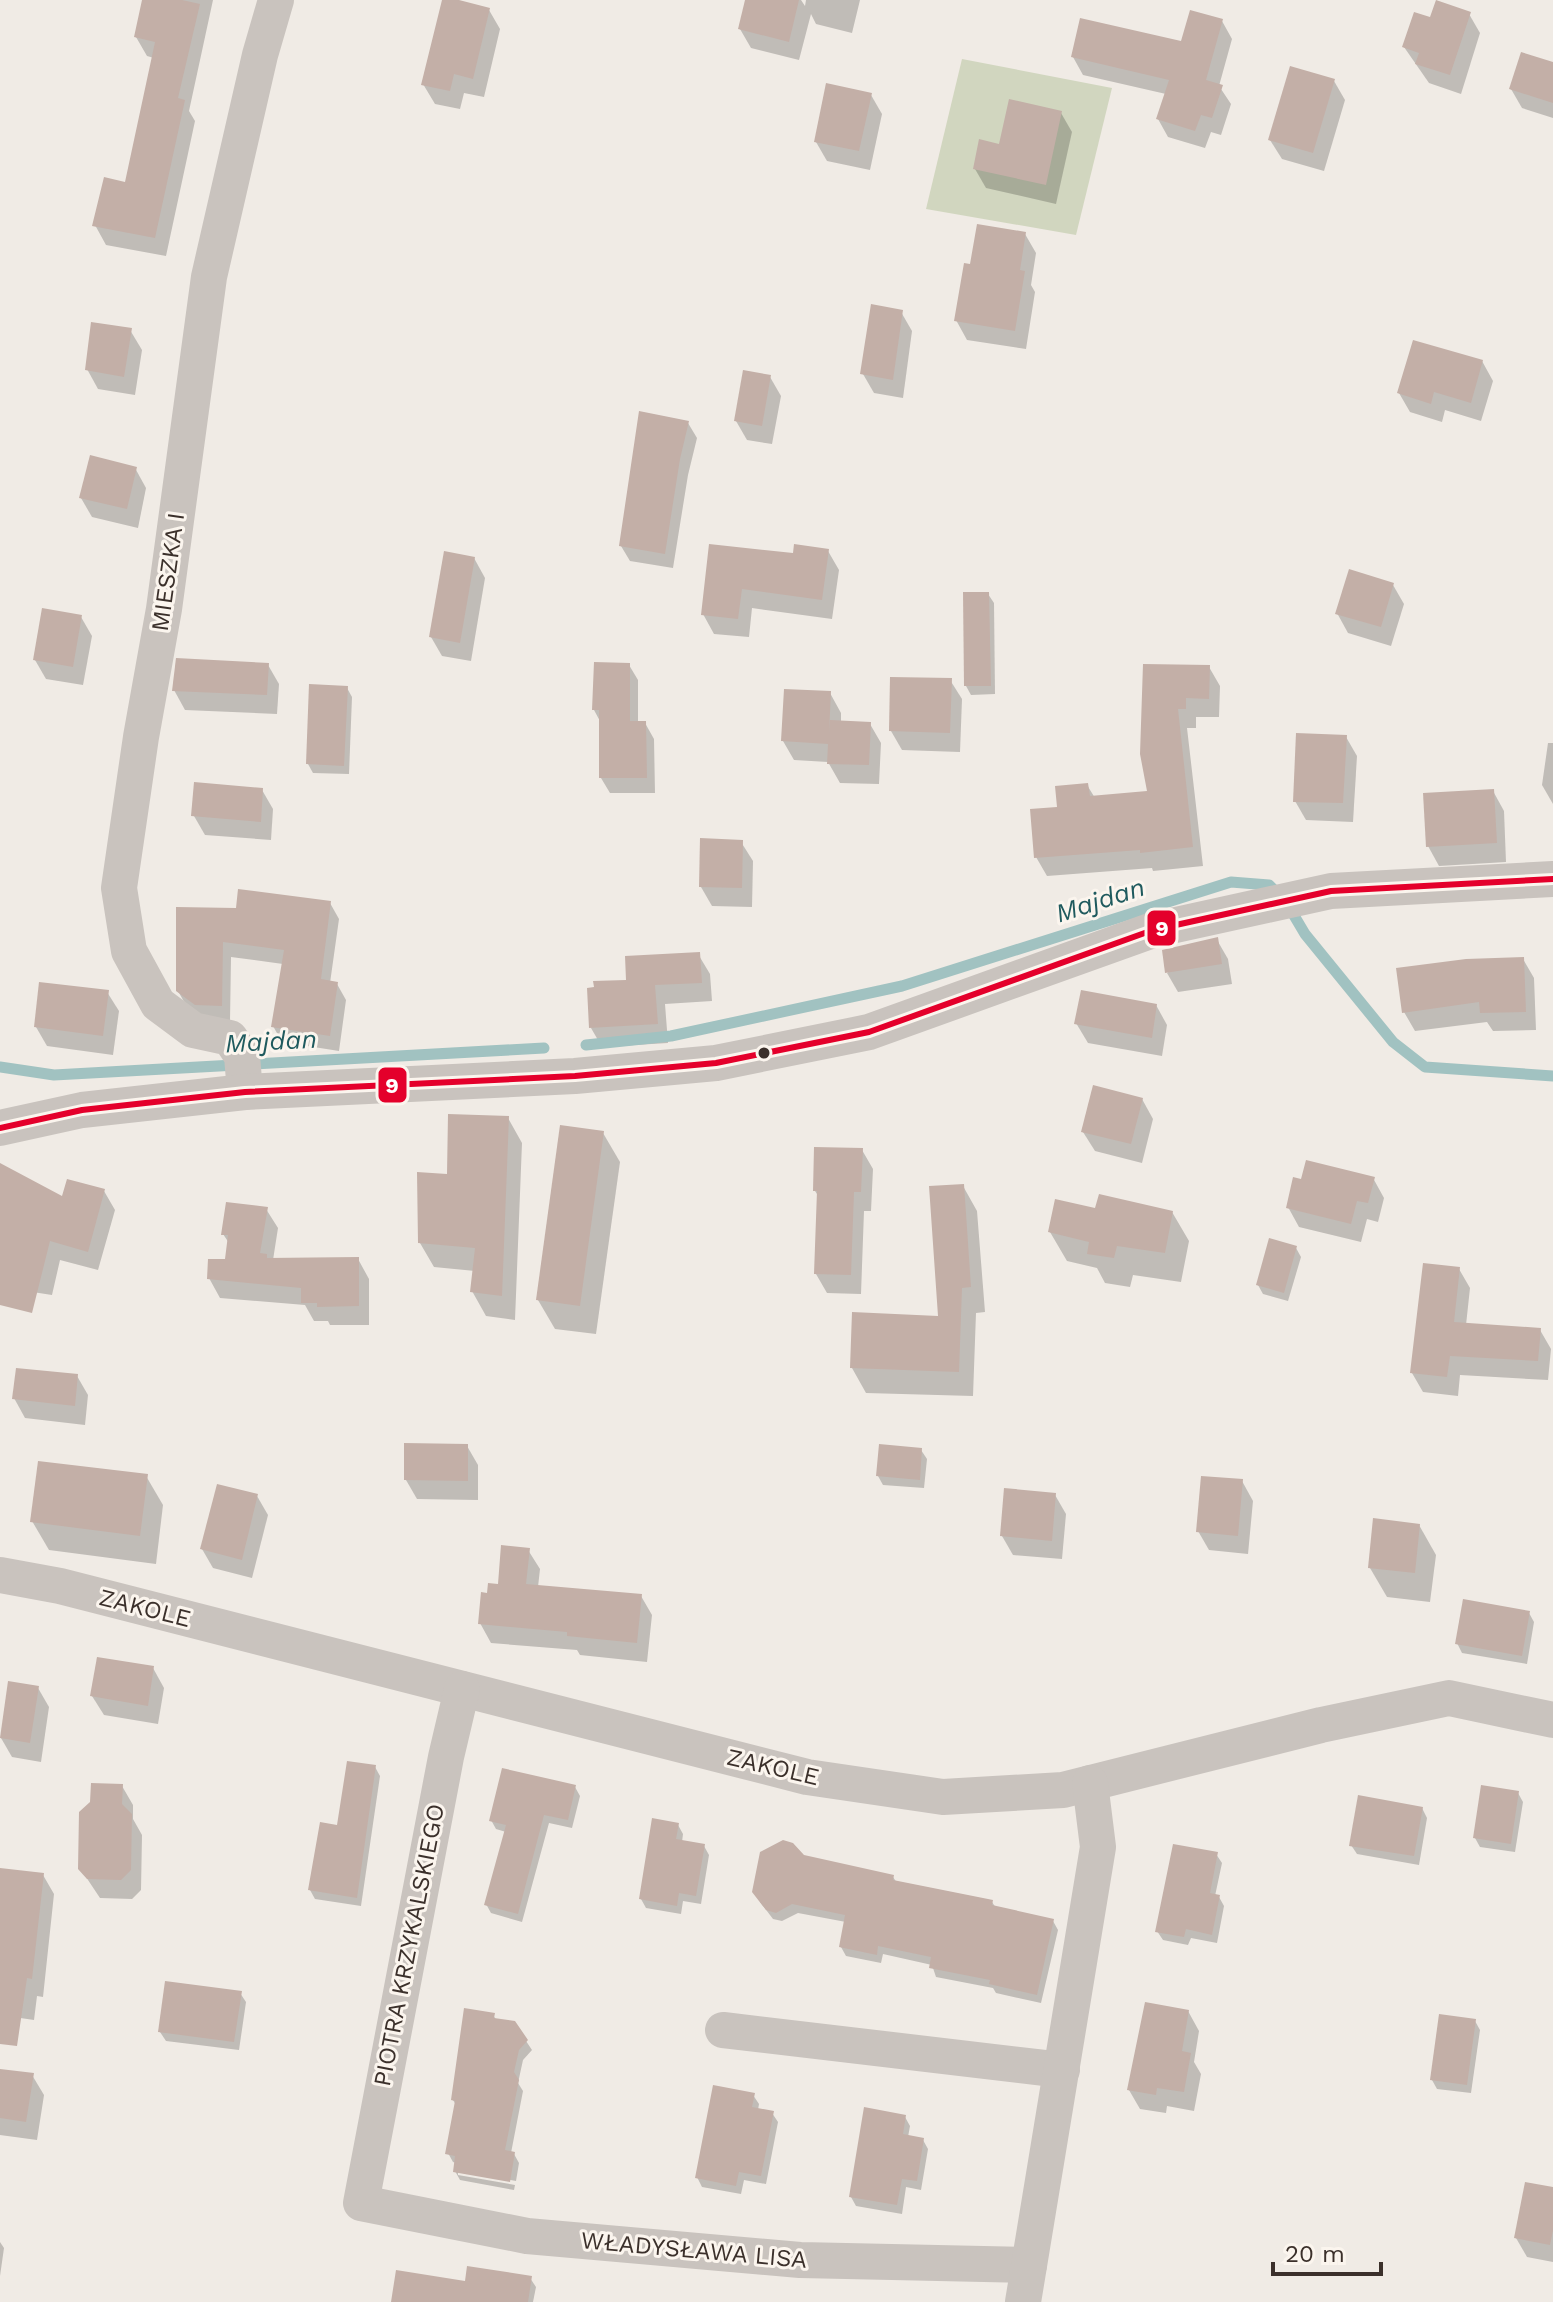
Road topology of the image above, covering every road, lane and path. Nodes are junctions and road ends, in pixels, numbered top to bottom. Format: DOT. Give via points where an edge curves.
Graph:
graph roads {
  1 [pos="276,0"];
  2 [pos="1553,879"];
  3 [pos="244,1076"];
  4 [pos="0,1128"];
  5 [pos="0,1575"];
  6 [pos="462,1689"];
  7 [pos="1553,1720"];
  8 [pos="1090,1783"];
  9 [pos="723,2030"];
  10 [pos="1062,2070"];
  11 [pos="361,2203"];
  12 [pos="1029,2265"];
  13 [pos="1023,2302"];
  1 -- 3 [label="street, MIESZKA I" via="209,277 119,888 129,951 158,1004 193,1030 230,1038"];
  2 -- 3 [label="street" via="1331,891 1153,930 869,1032 716,1063 575,1076"];
  3 -- 4 [label="street"];
  5 -- 6 [label="street, ZAKOLE"];
  6 -- 8 [label="street, ZAKOLE" via="822,1780 943,1797 1063,1790"];
  6 -- 11 [label="street, PIOTRA KRZYKALSKIEGO"];
  7 -- 8 [label="street, ZAKOLE" via="1449,1698"];
  8 -- 10 [label="street" via="1098,1847"];
  9 -- 10 [label="street"];
  10 -- 12 [label="street"];
  11 -- 12 [label="street, WŁADYSŁAWA LISA" via="527,2236 800,2260"];
  12 -- 13 [label="street"];
}
